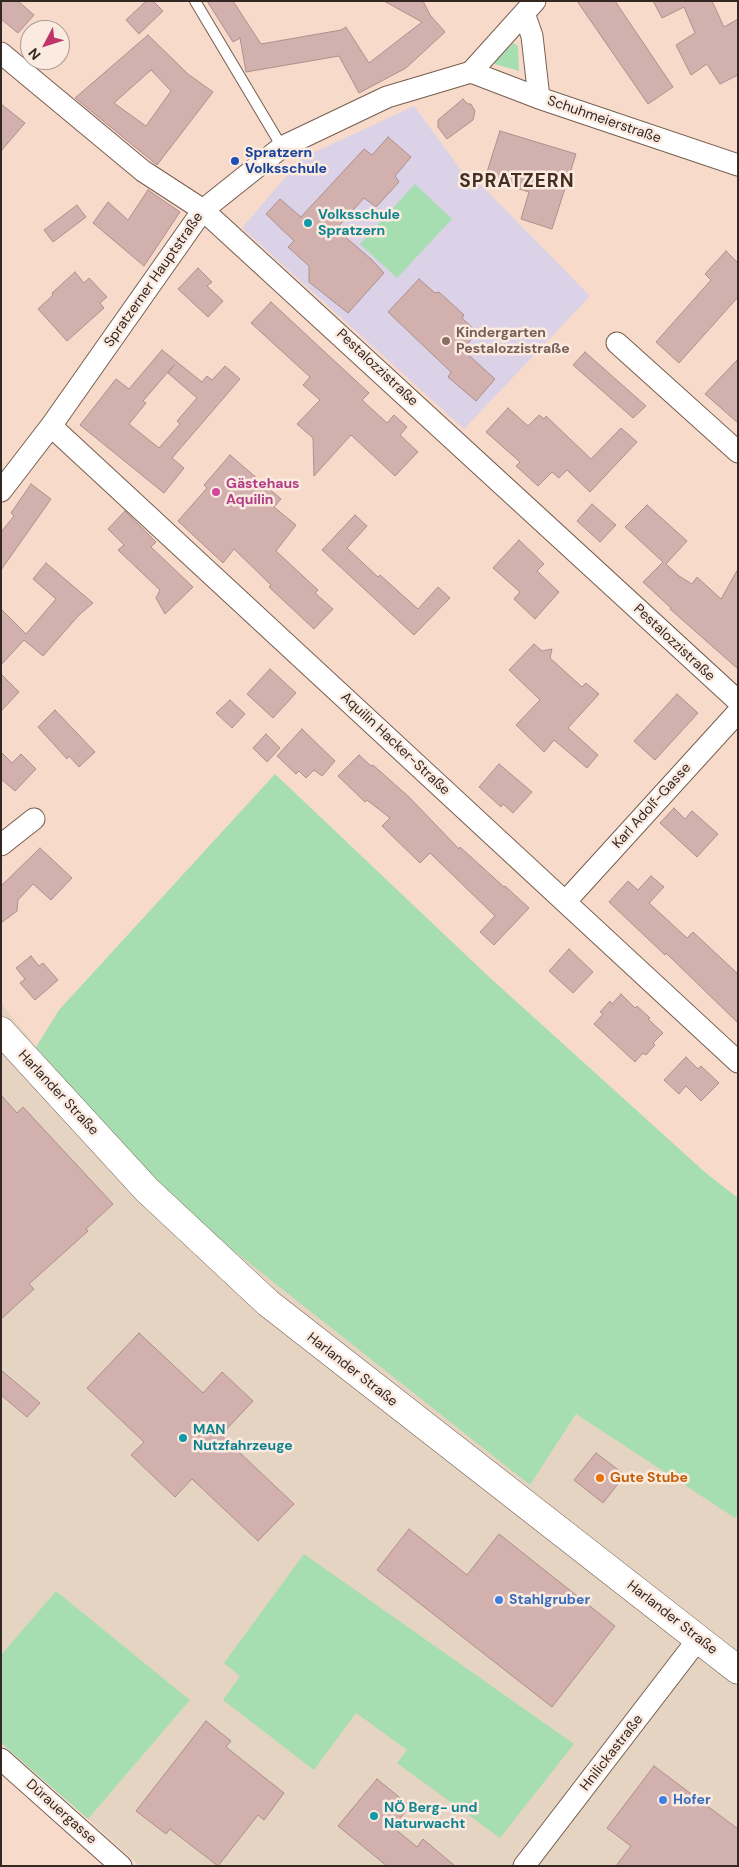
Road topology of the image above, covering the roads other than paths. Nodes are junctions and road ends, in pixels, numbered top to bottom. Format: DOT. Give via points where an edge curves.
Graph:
graph roads {
  1 [pos="195,1"];
  2 [pos="530,7"];
  3 [pos="1,53"];
  4 [pos="471,72"];
  5 [pos="539,98"];
  6 [pos="282,147"];
  7 [pos="738,165"];
  8 [pos="203,210"];
  9 [pos="617,343"];
  10 [pos="51,426"];
  11 [pos="738,452"];
  12 [pos="1,491"];
  13 [pos="738,701"];
  14 [pos="738,712"];
  15 [pos="34,818"];
  16 [pos="1,845"];
  17 [pos="566,901"];
  18 [pos="2,1035"];
  19 [pos="738,1062"];
  20 [pos="699,1638"];
  21 [pos="738,1670"];
  22 [pos="1,1759"];
  23 [pos="121,1866"];
  24 [pos="524,1866"];
  1 -- 6 [label="lane"];
  2 -- 4 [label="street"];
  2 -- 5 [label="street"];
  3 -- 8 [label="street, Pestalozzistraße" via="143,171"];
  4 -- 5 [label="street, Schuhmeierstraße"];
  4 -- 6 [label="street, Spratzerner Hauptstraße" via="387,97"];
  5 -- 7 [label="street, Schuhmeierstraße"];
  6 -- 8 [label="street, Spratzerner Hauptstraße"];
  8 -- 10 [label="street, Spratzerner Hauptstraße"];
  8 -- 13 [label="street, Pestalozzistraße"];
  9 -- 11 [label="street"];
  10 -- 12 [label="street, Spratzerner Hauptstraße"];
  10 -- 17 [label="street, Aquilin Hacker-Straße"];
  14 -- 17 [label="street, Karl Adolf-Gasse"];
  15 -- 16 [label="street"];
  17 -- 19 [label="street, Aquilin Hacker-Straße"];
  18 -- 20 [label="main road, Harlander Straße" via="147,1190 268,1303"];
  20 -- 21 [label="main road, Harlander Straße"];
  20 -- 24 [label="street, Hnilickastraße"];
  22 -- 23 [label="street, Dürauergasse"];
}
